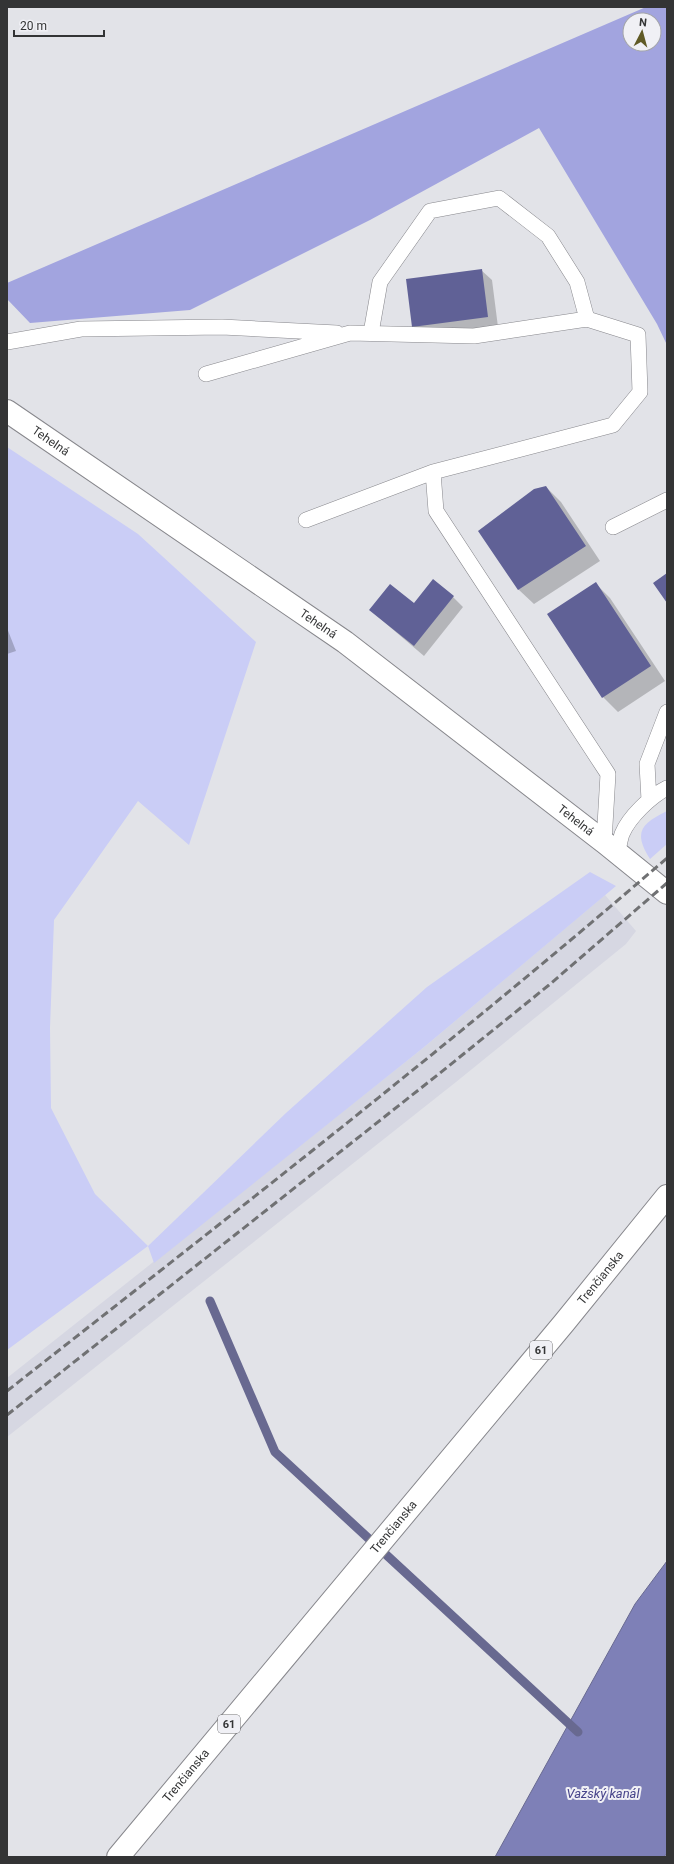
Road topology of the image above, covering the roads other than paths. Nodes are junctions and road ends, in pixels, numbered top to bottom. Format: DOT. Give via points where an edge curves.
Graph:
graph roads {
  1 [pos="587,319"];
  2 [pos="350,333"];
  3 [pos="371,333"];
  4 [pos="7,342"];
  5 [pos="206,374"];
  6 [pos="7,411"];
  7 [pos="434,472"];
  8 [pos="667,500"];
  9 [pos="306,520"];
  10 [pos="613,527"];
  11 [pos="667,712"];
  12 [pos="667,788"];
  13 [pos="649,800"];
  14 [pos="611,847"];
  15 [pos="667,893"];
  16 [pos="667,1196"];
  17 [pos="118,1857"];
  1 -- 3 [label="lane" via="474,336"];
  1 -- 3 [label="lane" via="577,282 548,236 499,198 430,211 380,282"];
  1 -- 7 [label="lane" via="638,335 640,392 613,425"];
  2 -- 3 [label="lane"];
  2 -- 4 [label="lane" via="222,327 81,329"];
  2 -- 5 [label="lane"];
  6 -- 14 [label="main road, Tehelná" via="344,642"];
  7 -- 9 [label="lane"];
  7 -- 14 [label="lane" via="436,511 608,774"];
  8 -- 10 [label="lane"];
  11 -- 13 [label="lane" via="647,764"];
  12 -- 13 [label="lane"];
  13 -- 14 [label="lane"];
  14 -- 15 [label="main road, Tehelná"];
  16 -- 17 [label="main road, Trenčianska / 61"];
}
